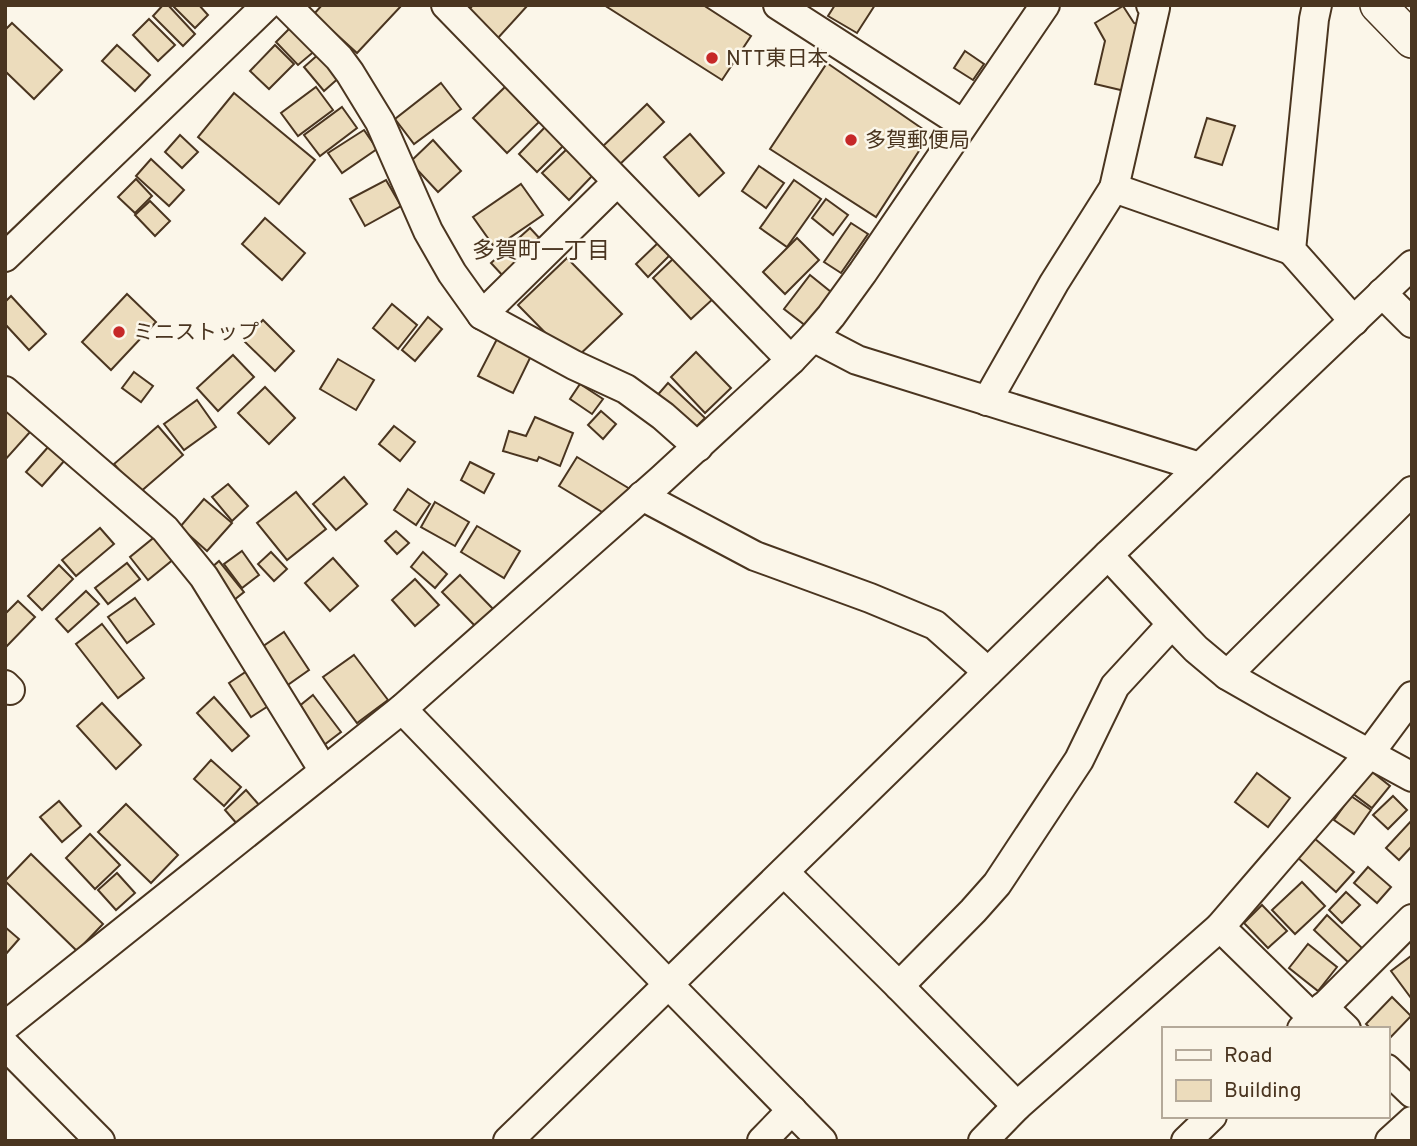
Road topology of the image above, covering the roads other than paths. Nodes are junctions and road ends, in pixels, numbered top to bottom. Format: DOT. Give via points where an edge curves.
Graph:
graph roads {
  1 [pos="267,5"];
  2 [pos="286,5"];
  3 [pos="446,5"];
  4 [pos="778,5"];
  5 [pos="1045,5"];
  6 [pos="1151,5"];
  7 [pos="1317,5"];
  8 [pos="1378,5"];
  9 [pos="1412,40"];
  10 [pos="963,124"];
  11 [pos="617,183"];
  12 [pos="1114,188"];
  13 [pos="1291,250"];
  14 [pos="5,257"];
  15 [pos="1412,265"];
  16 [pos="1382,293"];
  17 [pos="482,315"];
  18 [pos="1354,321"];
  19 [pos="1412,323"];
  20 [pos="813,337"];
  21 [pos="791,360"];
  22 [pos="5,391"];
  23 [pos="987,401"];
  24 [pos="698,447"];
  25 [pos="1200,467"];
  26 [pos="1412,491"];
  27 [pos="642,496"];
  28 [pos="1108,555"];
  29 [pos="1172,624"];
  30 [pos="988,672"];
  31 [pos="1227,675"];
  32 [pos="1412,696"];
  33 [pos="402,709"];
  34 [pos="1369,754"];
  35 [pos="324,771"];
  36 [pos="1412,777"];
  37 [pos="784,872"];
  38 [pos="1412,919"];
  39 [pos="1220,927"];
  40 [pos="668,985"];
  41 [pos="899,986"];
  42 [pos="1313,1018"];
  43 [pos="5,1026"];
  44 [pos="1340,1027"];
  45 [pos="5,1045"];
  46 [pos="1389,1071"];
  47 [pos="1412,1093"];
  48 [pos="1017,1107"];
  49 [pos="792,1110"];
  50 [pos="1210,1118"];
  51 [pos="1412,1121"];
  52 [pos="100,1141"];
  53 [pos="508,1141"];
  54 [pos="762,1141"];
  55 [pos="822,1141"];
  56 [pos="983,1141"];
  57 [pos="1186,1141"];
  58 [pos="1390,1141"];
  1 -- 14 [label="street"];
  2 -- 17 [label="street" via="350,73 380,122 428,231"];
  3 -- 11 [label="street"];
  4 -- 10 [label="street"];
  5 -- 10 [label="street"];
  6 -- 12 [label="street" via="1155,8"];
  7 -- 13 [label="street"];
  8 -- 9 [label="main road"];
  10 -- 20 [label="street"];
  11 -- 17 [label="street"];
  11 -- 21 [label="street"];
  12 -- 13 [label="street"];
  12 -- 23 [label="street"];
  13 -- 18 [label="street"];
  15 -- 16 [label="street"];
  16 -- 18 [label="street"];
  16 -- 19 [label="street"];
  17 -- 24 [label="street" via="626,389"];
  18 -- 25 [label="street"];
  20 -- 21 [label="street"];
  20 -- 23 [label="street" via="856,360"];
  21 -- 24 [label="street"];
  22 -- 35 [label="street" via="165,529 204,577"];
  23 -- 25 [label="street"];
  24 -- 27 [label="street"];
  25 -- 28 [label="street"];
  26 -- 31 [label="street"];
  27 -- 30 [label="street" via="755,555 935,625"];
  27 -- 33 [label="street"];
  28 -- 29 [label="street"];
  28 -- 30 [label="street"];
  29 -- 31 [label="street"];
  29 -- 41 [label="street" via="1115,686 1079,760 997,884"];
  30 -- 37 [label="street"];
  31 -- 34 [label="street"];
  32 -- 34 [label="street"];
  33 -- 35 [label="street"];
  33 -- 40 [label="street"];
  34 -- 36 [label="street"];
  34 -- 39 [label="street"];
  35 -- 43 [label="street"];
  37 -- 40 [label="street"];
  37 -- 41 [label="street"];
  38 -- 42 [label="street"];
  39 -- 42 [label="street"];
  39 -- 48 [label="street"];
  40 -- 49 [label="street"];
  40 -- 53 [label="street"];
  41 -- 48 [label="street"];
  42 -- 44 [label="street"];
  45 -- 52 [label="street"];
  46 -- 47 [label="street"];
  48 -- 56 [label="street"];
  49 -- 54 [label="street"];
  49 -- 55 [label="street"];
  50 -- 57 [label="street"];
  51 -- 58 [label="street"];
}
